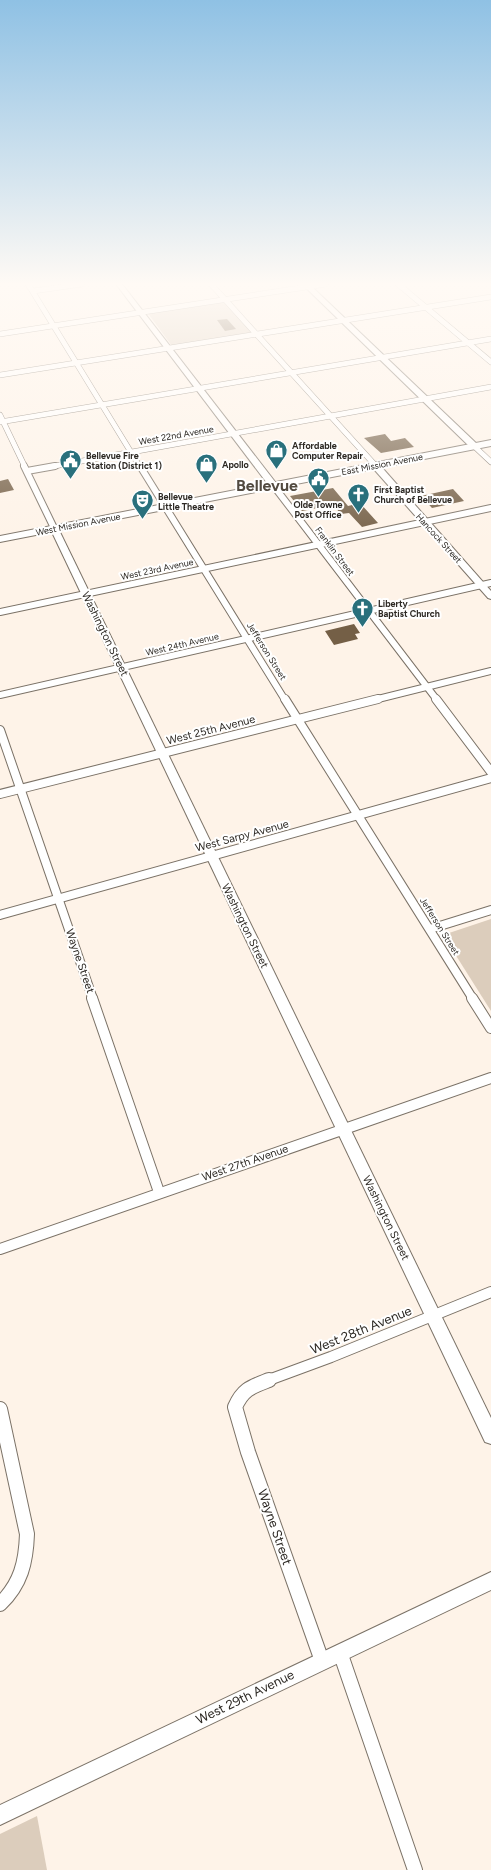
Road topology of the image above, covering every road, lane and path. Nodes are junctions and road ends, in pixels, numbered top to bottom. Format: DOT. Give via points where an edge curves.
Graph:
graph roads {
  1 [pos="24,371"];
  2 [pos="82,371"];
  3 [pos="186,371"];
  4 [pos="301,371"];
  5 [pos="395,371"];
  6 [pos="291,373"];
  7 [pos="0,375"];
  8 [pos="491,386"];
  9 [pos="199,388"];
  10 [pos="424,399"];
  11 [pos="103,405"];
  12 [pos="0,415"];
  13 [pos="330,416"];
  14 [pos="2,422"];
  15 [pos="234,434"];
  16 [pos="491,443"];
  17 [pos="474,446"];
  18 [pos="132,452"];
  19 [pos="491,462"];
  20 [pos="375,465"];
  21 [pos="27,471"];
  22 [pos="273,485"];
  23 [pos="166,507"];
  24 [pos="491,508"];
  25 [pos="425,522"];
  26 [pos="54,528"];
  27 [pos="0,539"];
  28 [pos="318,545"];
  29 [pos="203,569"];
  30 [pos="491,583"];
  31 [pos="481,585"];
  32 [pos="86,593"];
  33 [pos="491,596"];
  34 [pos="368,611"];
  35 [pos="0,612"];
  36 [pos="247,638"];
  37 [pos="121,668"];
  38 [pos="491,671"];
  39 [pos="427,687"];
  40 [pos="0,695"];
  41 [pos="298,720"];
  42 [pos="0,730"];
  43 [pos="163,753"];
  44 [pos="491,772"];
  45 [pos="491,778"];
  46 [pos="21,789"];
  47 [pos="0,794"];
  48 [pos="358,815"];
  49 [pos="212,856"];
  50 [pos="58,898"];
  51 [pos="491,910"];
  52 [pos="0,915"];
  53 [pos="430,930"];
  54 [pos="491,1028"];
  55 [pos="491,1078"];
  56 [pos="343,1129"];
  57 [pos="159,1192"];
  58 [pos="0,1248"];
  59 [pos="491,1292"];
  60 [pos="433,1316"];
  61 [pos="241,1394"];
  62 [pos="0,1409"];
  63 [pos="491,1436"];
  64 [pos="491,1581"];
  65 [pos="0,1604"];
  66 [pos="340,1652"];
  67 [pos="322,1661"];
  68 [pos="0,1815"];
  69 [pos="415,1870"];
  1 -- 7 [label="street"];
  2 -- 11 [label="street, Jefferson Street"];
  3 -- 9 [label="street, Franklin Street"];
  4 -- 6 [label="street"];
  5 -- 10 [label="street"];
  6 -- 9 [label="street"];
  6 -- 13 [label="street, Hancock Street"];
  8 -- 10 [label="street, West 22nd Avenue"];
  9 -- 11 [label="street"];
  9 -- 15 [label="street, Franklin Street"];
  10 -- 13 [label="street, West 22nd Avenue"];
  10 -- 17 [label="street"];
  11 -- 14 [label="street"];
  11 -- 18 [label="street, Jefferson Street"];
  12 -- 14 [label="street, Washington Street"];
  13 -- 15 [label="street, West 22nd Avenue"];
  13 -- 20 [label="street, Hancock Street"];
  14 -- 21 [label="street, Washington Street"];
  15 -- 18 [label="street, West 22nd Avenue"];
  15 -- 22 [label="street, Franklin Street"];
  16 -- 17 [label="main road, East Mission Avenue"];
  17 -- 19 [label="street"];
  17 -- 20 [label="main road, East Mission Avenue"];
  18 -- 21 [label="street, West 22nd Avenue"];
  18 -- 23 [label="street, Jefferson Street"];
  20 -- 22 [label="main road, East Mission Avenue"];
  20 -- 25 [label="street, Hancock Street"];
  21 -- 26 [label="street, Washington Street"];
  22 -- 23 [label="main road, West Mission Avenue"];
  22 -- 28 [label="street, Franklin Street"];
  23 -- 26 [label="main road, West Mission Avenue"];
  23 -- 29 [label="street, Jefferson Street"];
  24 -- 25 [label="street, West 23rd Avenue"];
  25 -- 28 [label="street, West 23rd Avenue"];
  25 -- 31 [label="street, Hancock Street"];
  26 -- 27 [label="main road, West Mission Avenue"];
  26 -- 32 [label="street, Washington Street"];
  28 -- 29 [label="street, West 23rd Avenue"];
  28 -- 34 [label="street, Franklin Street"];
  29 -- 32 [label="street, West 23rd Avenue"];
  29 -- 36 [label="street, Jefferson Street"];
  30 -- 31 [label="street, West 24th Avenue"];
  31 -- 33 [label="street, Hancock Street"];
  31 -- 34 [label="street, West 24th Avenue"];
  32 -- 35 [label="street, West 23rd Avenue"];
  32 -- 37 [label="street, Washington Street"];
  34 -- 36 [label="street, West 24th Avenue"];
  34 -- 39 [label="street, Franklin Street"];
  36 -- 37 [label="street, West 24th Avenue"];
  36 -- 41 [label="street, Jefferson Street"];
  37 -- 40 [label="street, West 24th Avenue"];
  37 -- 43 [label="street, Washington Street"];
  38 -- 39 [label="street, West 25th Avenue"];
  39 -- 41 [label="street, West 25th Avenue"];
  39 -- 44 [label="street, Franklin Street"];
  41 -- 43 [label="street, West 25th Avenue"];
  41 -- 48 [label="street, Jefferson Street"];
  42 -- 46 [label="street, Wayne Street"];
  43 -- 46 [label="street, West 25th Avenue"];
  43 -- 49 [label="street, Washington Street"];
  45 -- 48 [label="street, West Sarpy Avenue"];
  46 -- 47 [label="street, West 25th Avenue"];
  46 -- 50 [label="street, Wayne Street"];
  48 -- 49 [label="street, West Sarpy Avenue"];
  48 -- 53 [label="street, Jefferson Street"];
  49 -- 50 [label="street, West Sarpy Avenue"];
  49 -- 56 [label="street, Washington Street"];
  50 -- 52 [label="street, West Sarpy Avenue"];
  50 -- 57 [label="street, Wayne Street"];
  51 -- 53 [label="street"];
  53 -- 54 [label="street, Jefferson Street"];
  55 -- 56 [label="street, West 27th Avenue"];
  56 -- 57 [label="street, West 27th Avenue"];
  56 -- 60 [label="street, Washington Street"];
  57 -- 58 [label="street, West 27th Avenue"];
  59 -- 60 [label="street, West 28th Avenue"];
  60 -- 61 [label="street, West 28th Avenue" via="253,1386"];
  60 -- 63 [label="street, Washington Street"];
  61 -- 67 [label="street, Wayne Street" via="236,1407 248,1452"];
  62 -- 65 [label="street" via="27,1534 27,1555 21,1577 9,1597"];
  64 -- 66 [label="street, West 29th Avenue"];
  66 -- 67 [label="street, West 29th Avenue"];
  66 -- 69 [label="street"];
  67 -- 68 [label="street, West 29th Avenue"];
}
